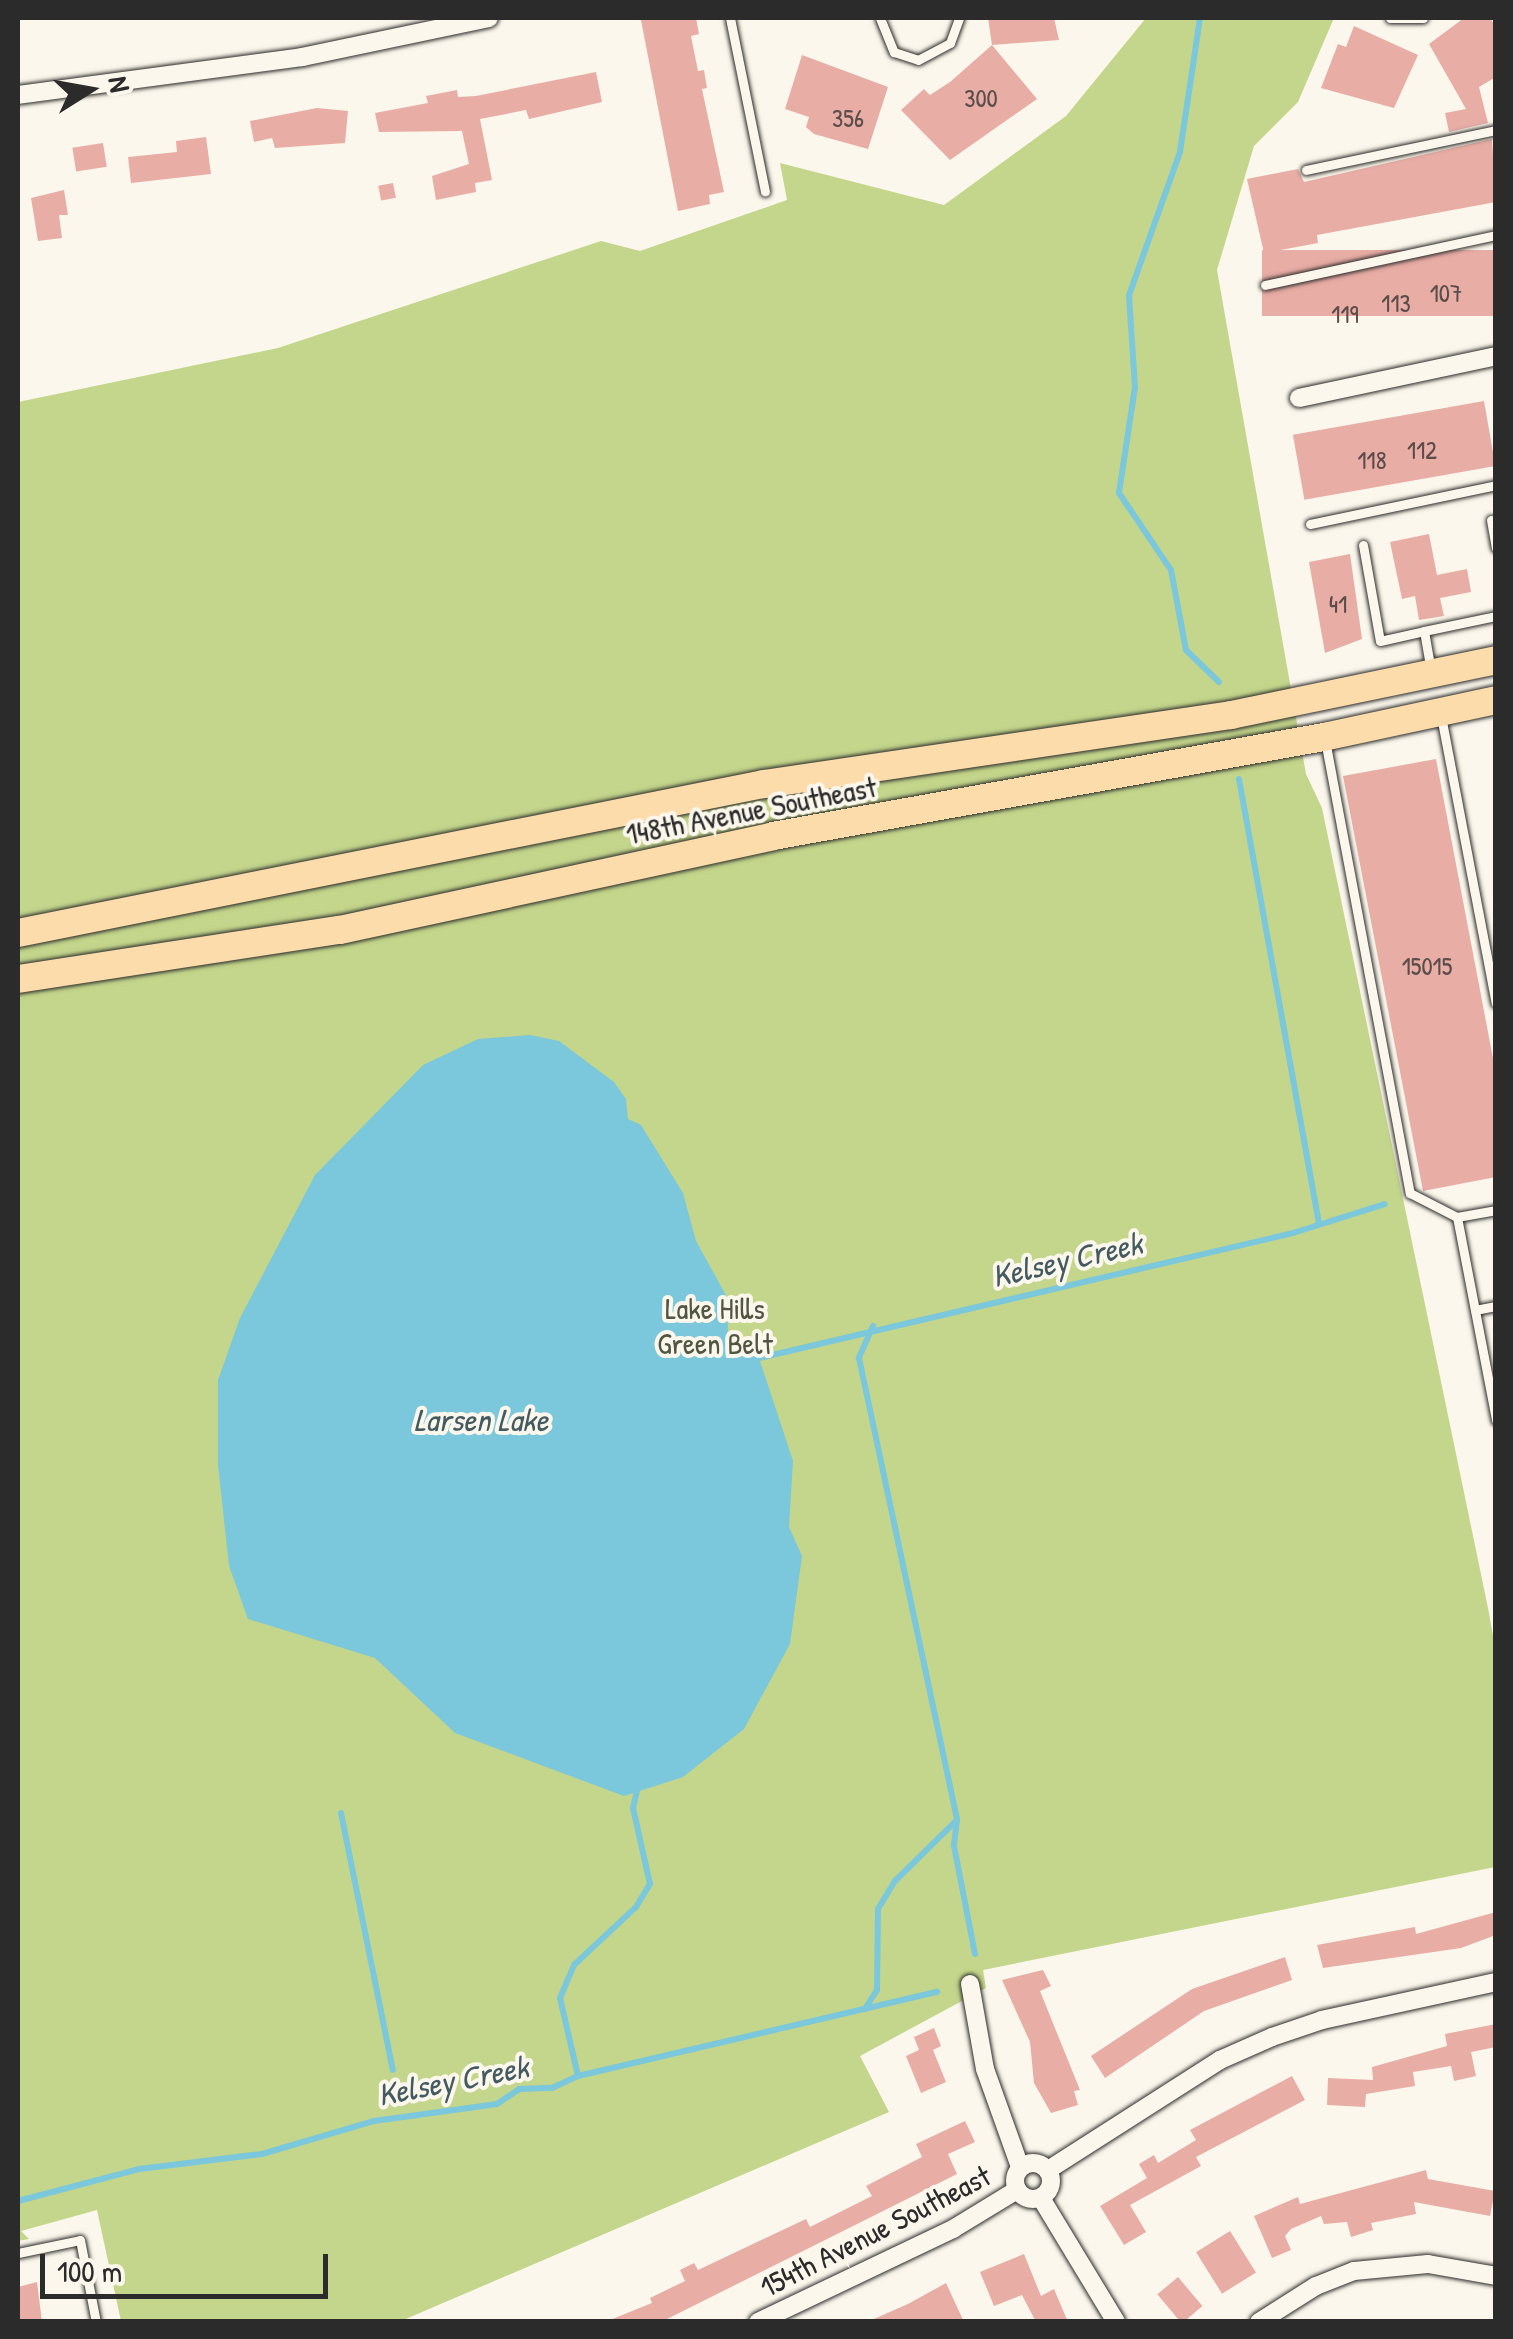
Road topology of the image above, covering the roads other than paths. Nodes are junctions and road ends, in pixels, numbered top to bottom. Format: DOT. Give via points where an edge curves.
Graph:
graph roads {
  1 [pos="489,18"];
  2 [pos="730,18"];
  3 [pos="880,18"];
  4 [pos="958,18"];
  5 [pos="1390,18"];
  6 [pos="1424,18"];
  7 [pos="18,95"];
  8 [pos="1496,130"];
  9 [pos="1306,170"];
  10 [pos="765,191"];
  11 [pos="1496,236"];
  12 [pos="1266,285"];
  13 [pos="1496,356"];
  14 [pos="1299,398"];
  15 [pos="1496,486"];
  16 [pos="1490,520"];
  17 [pos="1310,524"];
  18 [pos="1363,544"];
  19 [pos="1496,548"];
  20 [pos="1496,616"];
  21 [pos="1424,632"];
  22 [pos="1496,660"];
  23 [pos="1431,674"];
  24 [pos="1496,700"];
  25 [pos="1441,712"];
  26 [pos="1324,738"];
  27 [pos="948,760"];
  28 [pos="934,809"];
  29 [pos="223,897"];
  30 [pos="18,933"];
  31 [pos="188,954"];
  32 [pos="18,978"];
  33 [pos="1496,1003"];
  34 [pos="1496,1210"];
  35 [pos="1457,1217"];
  36 [pos="1496,1306"];
  37 [pos="1475,1310"];
  38 [pos="1496,1420"];
  39 [pos="1496,1982"];
  40 [pos="970,1984"];
  41 [pos="1020,2167"];
  42 [pos="1048,2170"];
  43 [pos="1017,2190"];
  44 [pos="1041,2198"];
  45 [pos="18,2253"];
  46 [pos="1496,2276"];
  47 [pos="96,2322"];
  48 [pos="758,2322"];
  49 [pos="1116,2322"];
  50 [pos="1259,2322"];
  1 -- 7 [label="street" via="302,57"];
  2 -- 10 [label="lane"];
  3 -- 4 [label="lane" via="894,52 918,60 950,43"];
  5 -- 6 [label="lane"];
  8 -- 9 [label="lane"];
  11 -- 12 [label="lane"];
  13 -- 14 [label="street"];
  15 -- 17 [label="lane"];
  16 -- 19 [label="lane"];
  18 -- 21 [label="lane" via="1380,641"];
  20 -- 21 [label="lane"];
  21 -- 23 [label="lane"];
  22 -- 23 [label="main road, 148th Avenue Southeast"];
  23 -- 27 [label="main road, 148th Avenue Southeast" via="1231,715"];
  24 -- 25 [label="main road, 148th Avenue Southeast"];
  25 -- 26 [label="main road, 148th Avenue Southeast"];
  25 -- 33 [label="lane"];
  26 -- 28 [label="main road, 148th Avenue Southeast"];
  26 -- 35 [label="lane" via="1410,1193"];
  27 -- 28 [label="main road" via="916,783 917,795"];
  27 -- 29 [label="main road, 148th Avenue Southeast" via="653,805"];
  28 -- 31 [label="main road, 148th Avenue Southeast" via="340,930"];
  29 -- 30 [label="main road, 148th Avenue Southeast"];
  29 -- 31 [label="main road" via="236,916 229,938"];
  31 -- 32 [label="main road, 148th Avenue Southeast"];
  34 -- 35 [label="lane"];
  35 -- 37 [label="lane"];
  36 -- 37 [label="lane"];
  37 -- 38 [label="lane"];
  39 -- 42 [label="street" via="1322,2020 1272,2038 1220,2060"];
  40 -- 41 [label="street" via="984,2069"];
  41 -- 42 [label="street" via="1038,2163"];
  41 -- 43 [label="street"];
  42 -- 44 [label="street" via="1052,2183"];
  43 -- 44 [label="street"];
  43 -- 48 [label="street, 154th Avenue Southeast"];
  44 -- 49 [label="street"];
  45 -- 47 [label="lane" via="80,2240"];
  46 -- 50 [label="street" via="1428,2264 1354,2271"];
}
